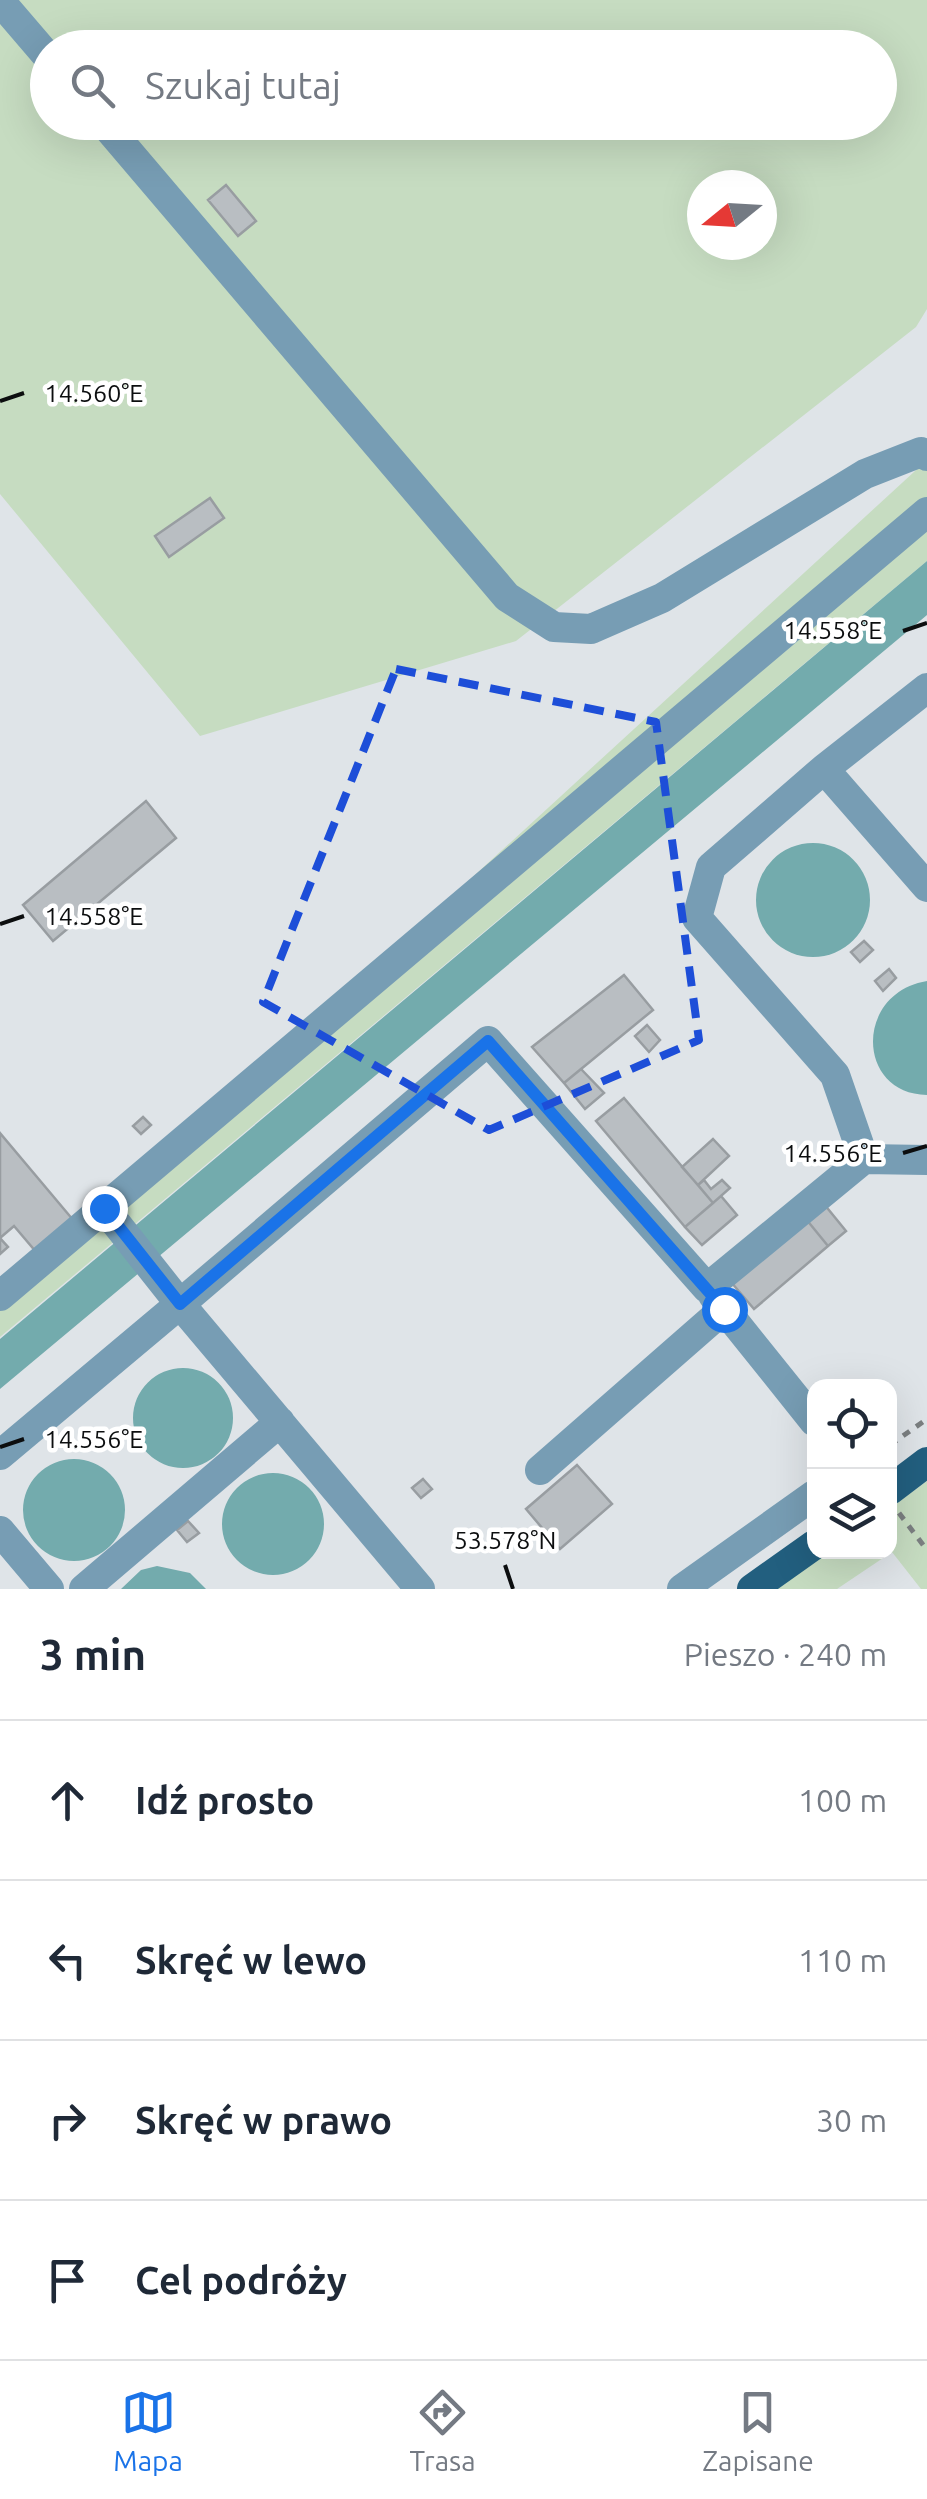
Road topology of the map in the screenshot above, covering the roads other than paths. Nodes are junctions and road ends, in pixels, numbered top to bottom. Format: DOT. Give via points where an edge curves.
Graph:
graph roads {
  1 [pos="0,1"];
  2 [pos="30,37"];
  3 [pos="118,140"];
  4 [pos="927,456"];
  5 [pos="927,512"];
  6 [pos="927,688"];
  7 [pos="824,769"];
  8 [pos="927,887"];
  9 [pos="864,1159"];
  10 [pos="927,1160"];
  11 [pos="104,1208"];
  12 [pos="0,1296"];
  13 [pos="716,1299"];
  14 [pos="180,1304"];
  15 [pos="807,1412"];
  16 [pos="280,1422"];
  17 [pos="0,1455"];
  18 [pos="927,1462"];
  19 [pos="540,1470"];
  20 [pos="897,1485"];
  21 [pos="807,1501"];
  22 [pos="0,1530"];
  23 [pos="807,1549"];
  24 [pos="49,1589"];
  25 [pos="84,1589"];
  26 [pos="420,1589"];
  27 [pos="682,1589"];
  28 [pos="752,1589"];
  1 -- 2 [label="lane"];
  3 -- 4 [label="lane" via="507,598 554,627 591,629 662,598 865,474 922,452"];
  5 -- 11 [label="lane"];
  6 -- 7 [label="lane"];
  7 -- 8 [label="lane"];
  7 -- 9 [label="lane" via="711,867 696,918 836,1075"];
  9 -- 10 [label="lane"];
  9 -- 13 [label="lane"];
  11 -- 12 [label="lane"];
  11 -- 14 [label="lane"];
  13 -- 14 [label="lane" via="488,1041"];
  13 -- 15 [label="lane"];
  13 -- 19 [label="lane"];
  14 -- 16 [label="lane"];
  14 -- 17 [label="lane"];
  16 -- 25 [label="lane"];
  16 -- 26 [label="lane"];
  18 -- 20 [label="main road"];
  21 -- 27 [label="lane"];
  22 -- 24 [label="lane"];
  23 -- 28 [label="main road"];
}
